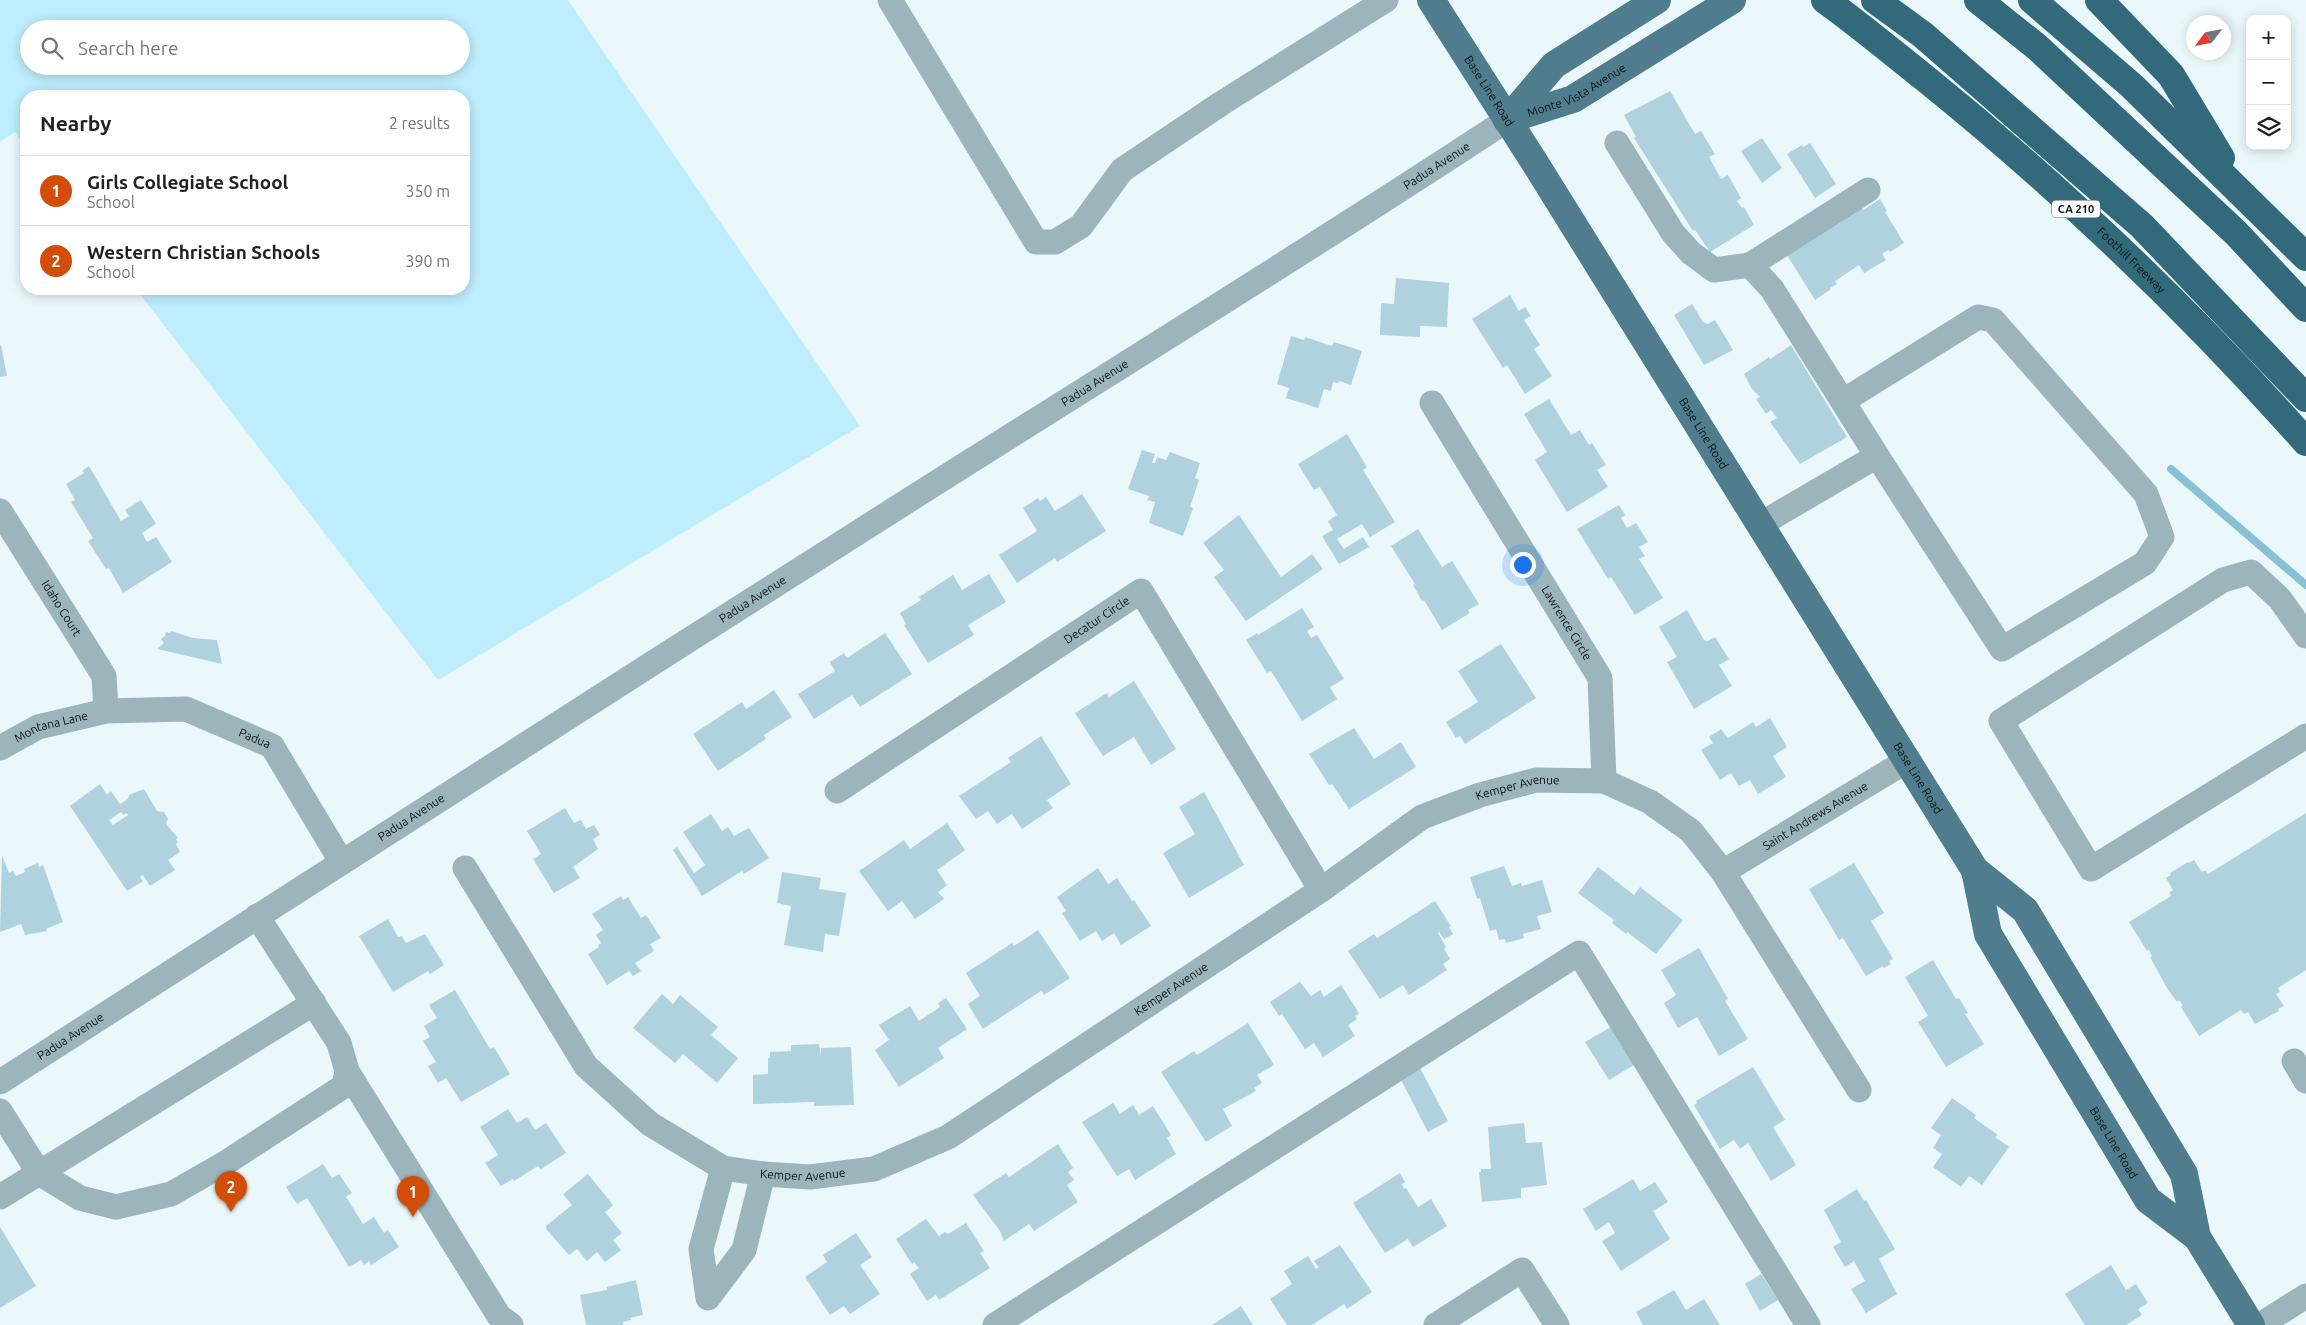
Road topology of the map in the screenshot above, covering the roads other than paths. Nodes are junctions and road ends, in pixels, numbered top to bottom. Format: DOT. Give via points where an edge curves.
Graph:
graph roads {
  1 [pos="890,0"];
  2 [pos="1386,0"];
  3 [pos="1431,0"];
  4 [pos="1732,0"];
  5 [pos="1825,0"];
  6 [pos="1875,0"];
  7 [pos="1978,0"];
  8 [pos="2032,0"];
  9 [pos="2100,0"];
  10 [pos="1654,2"];
  11 [pos="1507,120"];
  12 [pos="1617,143"];
  13 [pos="1868,190"];
  14 [pos="2239,190"];
  15 [pos="2306,257"];
  16 [pos="1750,265"];
  17 [pos="2306,308"];
  18 [pos="2306,398"];
  19 [pos="1843,401"];
  20 [pos="1432,403"];
  21 [pos="2306,442"];
  22 [pos="1876,456"];
  23 [pos="0,511"];
  24 [pos="1761,524"];
  25 [pos="2306,636"];
  26 [pos="106,711"];
  27 [pos="2306,736"];
  28 [pos="0,748"];
  29 [pos="1908,760"];
  30 [pos="1604,780"];
  31 [pos="837,791"];
  32 [pos="341,861"];
  33 [pos="465,868"];
  34 [pos="1975,870"];
  35 [pos="1723,872"];
  36 [pos="1321,890"];
  37 [pos="257,916"];
  38 [pos="314,1003"];
  39 [pos="347,1071"];
  40 [pos="0,1082"];
  41 [pos="1859,1090"];
  42 [pos="0,1111"];
  43 [pos="723,1168"];
  44 [pos="39,1174"];
  45 [pos="764,1174"];
  46 [pos="0,1198"];
  47 [pos="2197,1236"];
  48 [pos="2306,1296"];
  49 [pos="499,1322"];
  50 [pos="995,1325"];
  51 [pos="1436,1325"];
  52 [pos="1557,1325"];
  53 [pos="1808,1325"];
  54 [pos="2251,1325"];
  55 [pos="2260,1325"];
  1 -- 2 [label="street" via="1036,242 1055,242 1081,226 1122,170"];
  3 -- 11 [label="main road, Base Line Road"];
  4 -- 11 [label="main road, Monte Vista Avenue" via="1573,99"];
  5 -- 21 [label="highway, Foothill Freeway / CA 210" via="1995,135 2086,218 2255,384"];
  6 -- 18 [label="highway" via="1923,35 2142,226"];
  7 -- 17 [label="highway" via="2037,47 2236,233"];
  8 -- 14 [label="highway" via="2132,86"];
  9 -- 14 [label="highway" via="2171,75"];
  10 -- 11 [label="main road, Monte Vista Avenue" via="1554,65"];
  11 -- 24 [label="main road, Base Line Road"];
  11 -- 32 [label="street, Padua Avenue"];
  12 -- 16 [label="street" via="1673,233 1692,253 1714,270"];
  13 -- 16 [label="street"];
  14 -- 15 [label="highway"];
  16 -- 19 [label="street" via="1772,289"];
  19 -- 22 [label="street"];
  19 -- 22 [label="street" via="1978,317 1993,320 2146,494 2162,537 2145,563 2002,649"];
  20 -- 30 [label="street, Lawrence Circle" via="1600,678"];
  22 -- 24 [label="street"];
  23 -- 26 [label="street, Idaho Court" via="104,676"];
  24 -- 29 [label="main road, Base Line Road"];
  25 -- 27 [label="street" via="2280,599 2251,572 2223,580 2000,721 2091,869"];
  26 -- 28 [label="street, Montana Lane" via="38,727"];
  26 -- 32 [label="street, Padua" via="186,709 272,746"];
  29 -- 34 [label="main road, Base Line Road"];
  29 -- 35 [label="street, Saint Andrews Avenue"];
  30 -- 35 [label="street, Kemper Avenue" via="1650,802 1691,832"];
  30 -- 36 [label="street, Kemper Avenue" via="1536,780 1472,798 1422,817"];
  31 -- 36 [label="street, Decatur Circle" via="1141,591"];
  32 -- 37 [label="street, Padua Avenue"];
  33 -- 43 [label="street, Kemper Avenue" via="586,1066 650,1124"];
  34 -- 47 [label="main road, Base Line Road" via="2025,910 2184,1174"];
  34 -- 47 [label="main road, Base Line Road" via="1988,934 2148,1200"];
  35 -- 41 [label="street, Kemper Avenue"];
  36 -- 45 [label="street, Kemper Avenue" via="948,1137 874,1169 810,1177"];
  37 -- 38 [label="street"];
  37 -- 40 [label="street, Padua Avenue"];
  38 -- 39 [label="street" via="339,1043"];
  38 -- 44 [label="street"];
  39 -- 44 [label="street" via="344,1086 227,1162 171,1194 116,1208 80,1198"];
  39 -- 49 [label="street"];
  42 -- 44 [label="street"];
  43 -- 45 [label="street, Kemper Avenue"];
  43 -- 45 [label="street" via="701,1249 708,1298 744,1250"];
  44 -- 46 [label="street"];
  47 -- 54 [label="main road, Base Line Road"];
  48 -- 55 [label="street"];
  50 -- 53 [label="street" via="1579,953"];
  51 -- 52 [label="street" via="1522,1270"];
}
